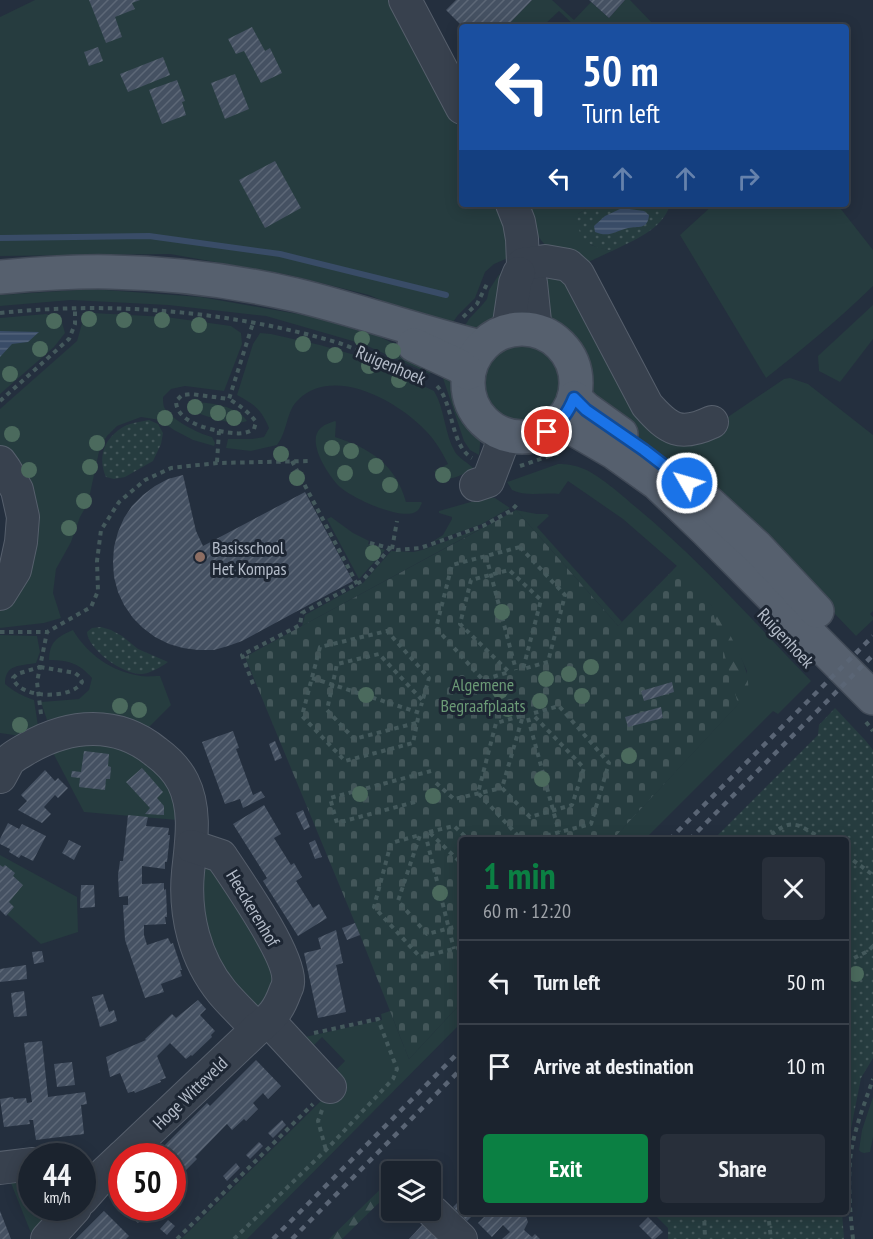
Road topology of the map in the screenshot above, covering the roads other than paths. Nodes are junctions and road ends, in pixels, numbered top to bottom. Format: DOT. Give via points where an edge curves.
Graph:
graph roads {
  1 [pos="405,0"];
  2 [pos="459,102"];
  3 [pos="513,207"];
  4 [pos="523,264"];
  5 [pos="0,277"];
  6 [pos="0,289"];
  7 [pos="522,331"];
  8 [pos="474,360"];
  9 [pos="712,422"];
  10 [pos="566,425"];
  11 [pos="0,462"];
  12 [pos="0,594"];
  13 [pos="873,668"];
  14 [pos="866,706"];
  15 [pos="4,763"];
  16 [pos="191,846"];
  17 [pos="262,1024"];
  18 [pos="330,1087"];
  19 [pos="130,1143"];
  20 [pos="108,1163"];
  21 [pos="18,1166"];
  22 [pos="0,1168"];
  23 [pos="96,1180"];
  24 [pos="441,1220"];
  25 [pos="63,1221"];
  26 [pos="47,1239"];
  27 [pos="461,1239"];
  1 -- 2 [label="street"];
  3 -- 4 [label="street" via="522,239"];
  4 -- 7 [label="street" via="515,283"];
  4 -- 9 [label="street" via="545,261 568,266 578,274 657,417 680,431 696,430"];
  5 -- 8 [label="main road, Ruigenhoek" via="110,272 238,283 297,295"];
  6 -- 8 [label="main road, Ruigenhoek" via="83,284 207,291 317,312 369,327 451,363"];
  7 -- 8 [label="main road" via="494,337"];
  7 -- 10 [label="main road" via="552,338 573,364 576,381"];
  8 -- 10 [label="main road" via="467,389 479,418 491,429 492,462 520,438"];
  10 -- 13 [label="main road" via="586,410 687,483 757,547"];
  10 -- 14 [label="main road, Ruigenhoek" via="657,483 707,531"];
  11 -- 12 [label="street" via="17,490 23,517 15,570"];
  15 -- 16 [label="street" via="44,739 88,728 112,730 148,745 168,761 183,782 192,808"];
  16 -- 17 [label="street" via="188,909 205,967 222,992"];
  16 -- 17 [label="street, Heeckerenhof" via="222,856 284,962 288,982 279,1007"];
  17 -- 18 [label="street"];
  17 -- 19 [label="street, Hoge Witteveld"];
  20 -- 23 [label="street, Hoge Witteveld"];
  21 -- 22 [label="street"];
  24 -- 27 [label="street"];
  25 -- 26 [label="street"];
}
